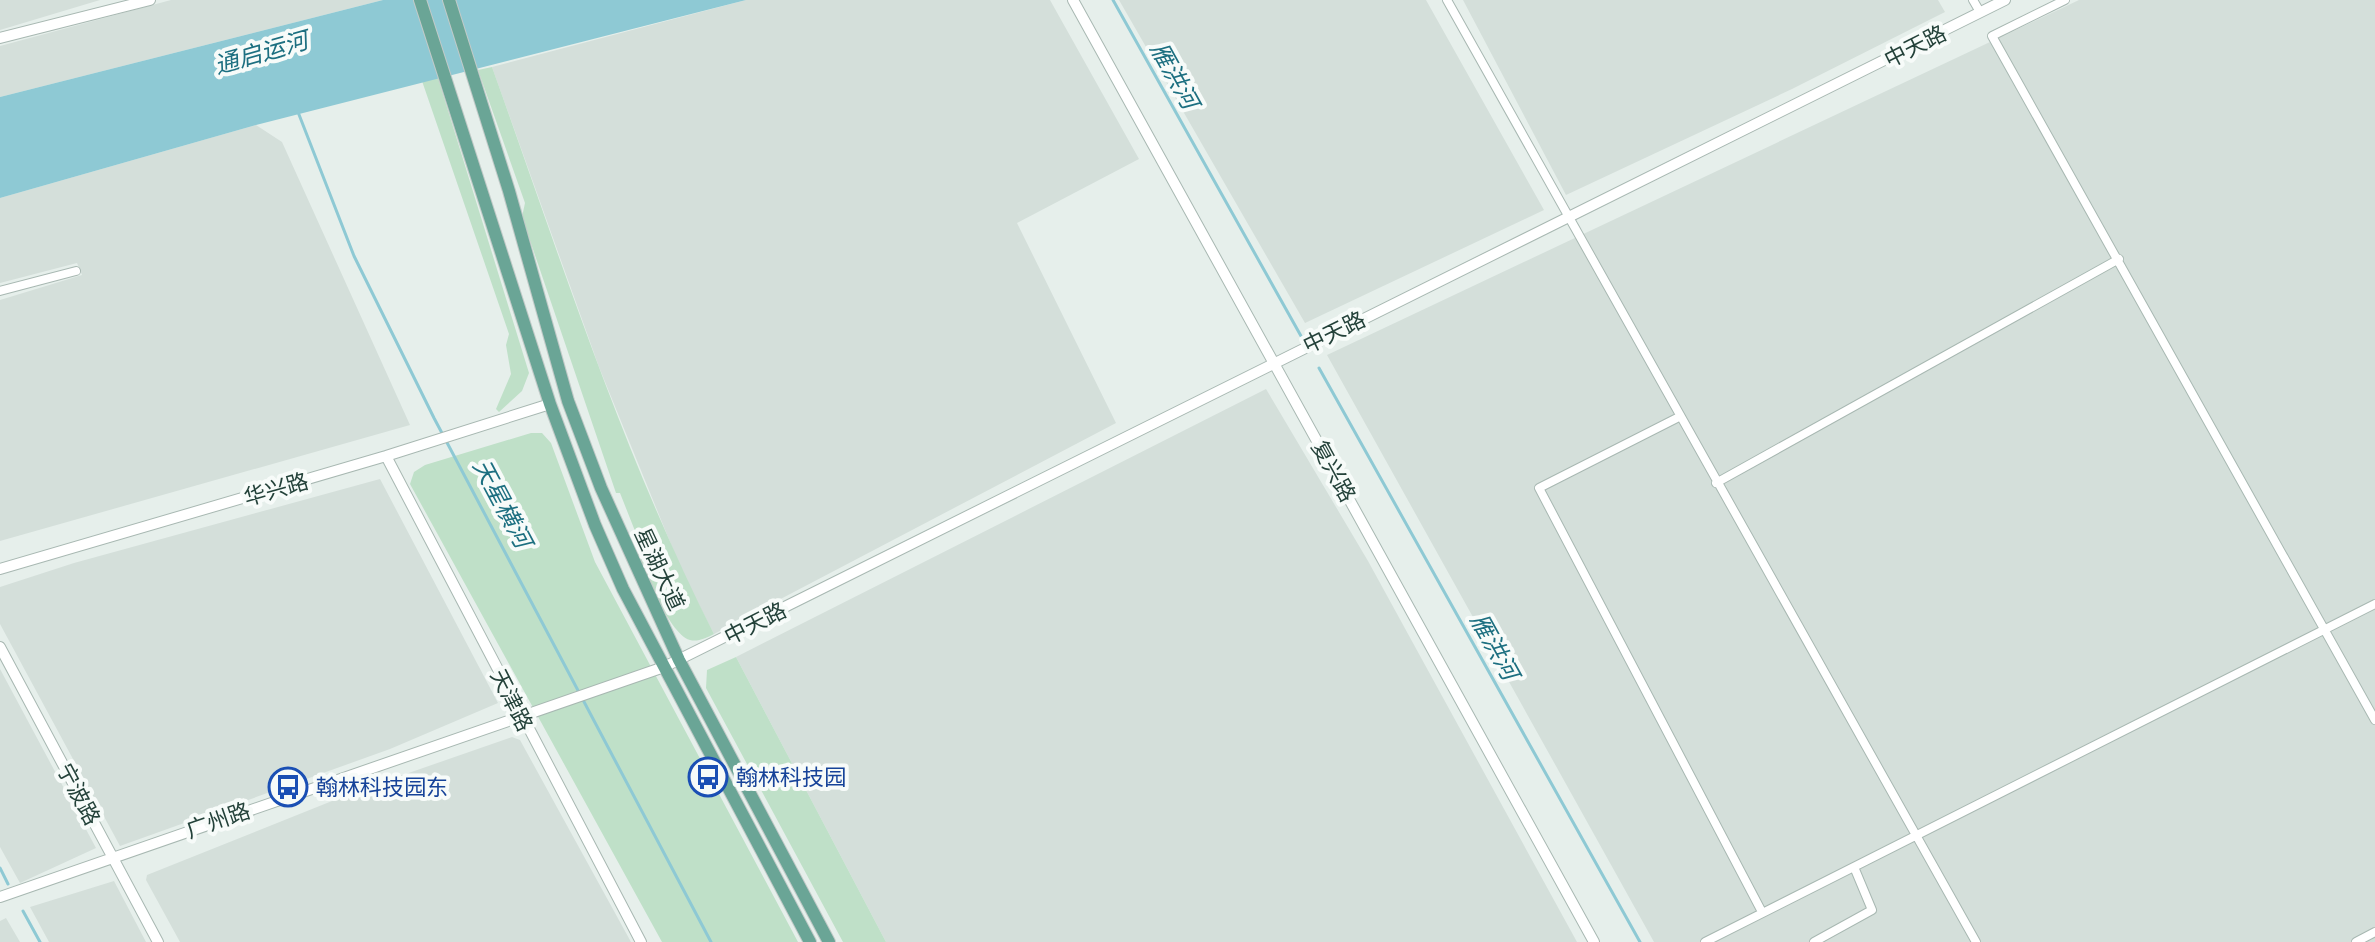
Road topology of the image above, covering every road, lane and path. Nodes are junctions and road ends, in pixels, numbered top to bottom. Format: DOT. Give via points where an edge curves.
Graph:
graph roads {
  1 [pos="150,0"];
  2 [pos="420,0"];
  3 [pos="449,0"];
  4 [pos="1073,0"];
  5 [pos="1447,0"];
  6 [pos="1973,0"];
  7 [pos="2005,0"];
  8 [pos="2065,0"];
  9 [pos="1980,12"];
  10 [pos="0,38"];
  11 [pos="1566,217"];
  12 [pos="2119,259"];
  13 [pos="76,271"];
  14 [pos="0,291"];
  15 [pos="1274,362"];
  16 [pos="550,404"];
  17 [pos="1679,417"];
  18 [pos="386,456"];
  19 [pos="1716,483"];
  20 [pos="0,569"];
  21 [pos="2375,604"];
  22 [pos="2324,629"];
  23 [pos="0,647"];
  24 [pos="679,660"];
  25 [pos="664,667"];
  26 [pos="520,716"];
  27 [pos="2375,720"];
  28 [pos="1916,837"];
  29 [pos="112,856"];
  30 [pos="1854,867"];
  31 [pos="0,897"];
  32 [pos="1762,912"];
  33 [pos="2375,932"];
  34 [pos="158,942"];
  35 [pos="641,942"];
  36 [pos="810,942"];
  37 [pos="829,942"];
  38 [pos="1594,942"];
  39 [pos="1705,942"];
  40 [pos="1814,942"];
  41 [pos="1976,942"];
  42 [pos="2356,942"];
  1 -- 10 [label="street"];
  2 -- 16 [label="main road, 星湖大道"];
  3 -- 24 [label="main road, 星湖大道" via="568,401"];
  4 -- 15 [label="street, 复兴路"];
  5 -- 11 [label="street"];
  6 -- 9 [label="street"];
  7 -- 9 [label="street, 中天路"];
  8 -- 12 [label="street" via="1992,36"];
  9 -- 11 [label="street, 中天路"];
  11 -- 15 [label="street, 中天路"];
  11 -- 17 [label="street"];
  12 -- 19 [label="street"];
  12 -- 22 [label="street"];
  13 -- 14 [label="street"];
  15 -- 24 [label="street, 中天路"];
  15 -- 38 [label="street, 复兴路"];
  16 -- 18 [label="street, 华兴路"];
  16 -- 25 [label="main road, 星湖大道" via="600,538"];
  17 -- 19 [label="street"];
  17 -- 32 [label="street" via="1539,488"];
  18 -- 20 [label="street, 华兴路"];
  18 -- 26 [label="street, 天津路"];
  19 -- 28 [label="street"];
  21 -- 22 [label="street"];
  22 -- 27 [label="street"];
  22 -- 28 [label="street"];
  23 -- 29 [label="street, 宁波路"];
  24 -- 25 [label="street, 中天路"];
  24 -- 37 [label="main road, 星湖大道"];
  25 -- 26 [label="street, 广州路"];
  25 -- 36 [label="main road, 星湖大道"];
  26 -- 29 [label="street, 广州路"];
  26 -- 35 [label="street, 天津路"];
  28 -- 30 [label="street"];
  28 -- 41 [label="street"];
  29 -- 31 [label="street, 广州路"];
  29 -- 34 [label="street, 宁波路"];
  30 -- 32 [label="street"];
  30 -- 40 [label="street" via="1872,910"];
  32 -- 39 [label="street"];
  33 -- 42 [label="street"];
}
